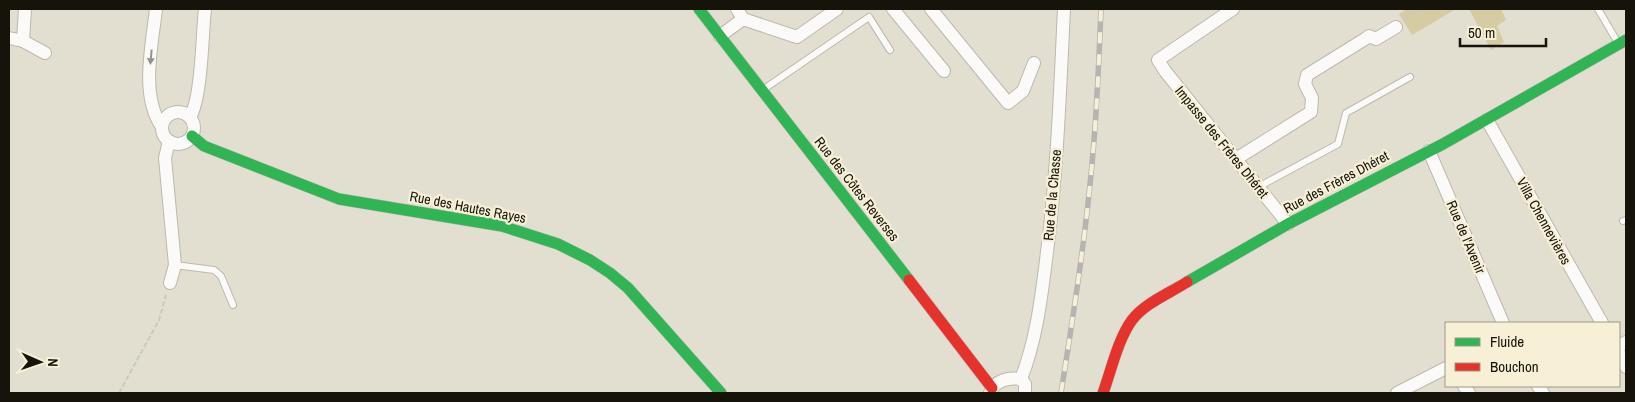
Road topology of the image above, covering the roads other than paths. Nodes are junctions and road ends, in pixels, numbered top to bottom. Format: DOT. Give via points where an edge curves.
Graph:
graph roads {
  1 [pos="25,9"];
  2 [pos="156,9"];
  3 [pos="205,9"];
  4 [pos="699,9"];
  5 [pos="837,9"];
  6 [pos="893,9"];
  7 [pos="932,9"];
  8 [pos="1064,9"];
  9 [pos="1233,9"];
  10 [pos="1598,9"];
  11 [pos="740,14"];
  12 [pos="1396,27"];
  13 [pos="720,36"];
  14 [pos="9,38"];
  15 [pos="23,41"];
  16 [pos="1623,42"];
  17 [pos="890,50"];
  18 [pos="45,53"];
  19 [pos="1034,63"];
  20 [pos="944,71"];
  21 [pos="1410,77"];
  22 [pos="762,90"];
  23 [pos="190,117"];
  24 [pos="1486,120"];
  25 [pos="162,127"];
  26 [pos="192,136"];
  27 [pos="169,141"];
  28 [pos="1429,151"];
  29 [pos="1236,159"];
  30 [pos="1258,188"];
  31 [pos="1288,224"];
  32 [pos="175,265"];
  33 [pos="170,283"];
  34 [pos="233,305"];
  35 [pos="1503,322"];
  36 [pos="1601,322"];
  37 [pos="1620,356"];
  38 [pos="1626,367"];
  39 [pos="1445,369"];
  40 [pos="1021,379"];
  41 [pos="991,391"];
  42 [pos="721,393"];
  43 [pos="1025,393"];
  44 [pos="1103,393"];
  45 [pos="1397,393"];
  1 -- 15 [label="street"];
  2 -- 25 [label="street, one-way" via="150,99"];
  3 -- 23 [label="street" via="198,92"];
  4 -- 13 [label="street, Rue des Côtes Reverses"];
  5 -- 11 [label="street" via="796,37"];
  6 -- 20 [label="street"];
  7 -- 19 [label="street" via="1008,103 1023,91"];
  8 -- 40 [label="street, Rue de la Chasse" via="1051,224 1036,329"];
  9 -- 29 [label="street, Impasse des Frères Dhéret" via="1158,60"];
  10 -- 16 [label="lane"];
  11 -- 13 [label="street"];
  12 -- 29 [label="street" via="1376,39 1369,36 1307,75 1305,84 1312,98 1311,112"];
  13 -- 22 [label="street, Rue des Côtes Reverses"];
  14 -- 15 [label="street"];
  15 -- 18 [label="street"];
  16 -- 24 [label="street, Rue des Frères Dhéret"];
  17 -- 22 [label="lane" via="869,17"];
  21 -- 30 [label="lane" via="1346,113 1338,144"];
  22 -- 41 [label="street, Rue des Côtes Reverses"];
  23 -- 25 [label="street" via="175,112 166,118"];
  23 -- 26 [label="street" via="194,126"];
  24 -- 28 [label="street, Rue des Frères Dhéret"];
  24 -- 36 [label="street, Villa Chennevières"];
  25 -- 27 [label="street"];
  26 -- 27 [label="street" via="184,143"];
  26 -- 42 [label="street, Rue des Hautes Rayes" via="204,146 339,199 502,226 558,244 590,260 628,288"];
  27 -- 32 [label="street" via="165,158"];
  28 -- 31 [label="street, Rue des Frères Dhéret"];
  28 -- 35 [label="street, Rue de l'Avenir"];
  29 -- 30 [label="street, Impasse des Frères Dhéret"];
  30 -- 31 [label="street, Impasse des Frères Dhéret"];
  31 -- 44 [label="street, Rue des Frères Dhéret" via="1144,309 1125,332"];
  32 -- 33 [label="street"];
  32 -- 34 [label="lane" via="214,270 221,276"];
  37 -- 38 [label="street"];
  39 -- 45 [label="street"];
  40 -- 41 [label="street" via="1006,379"];
  40 -- 43 [label="street"];
}
